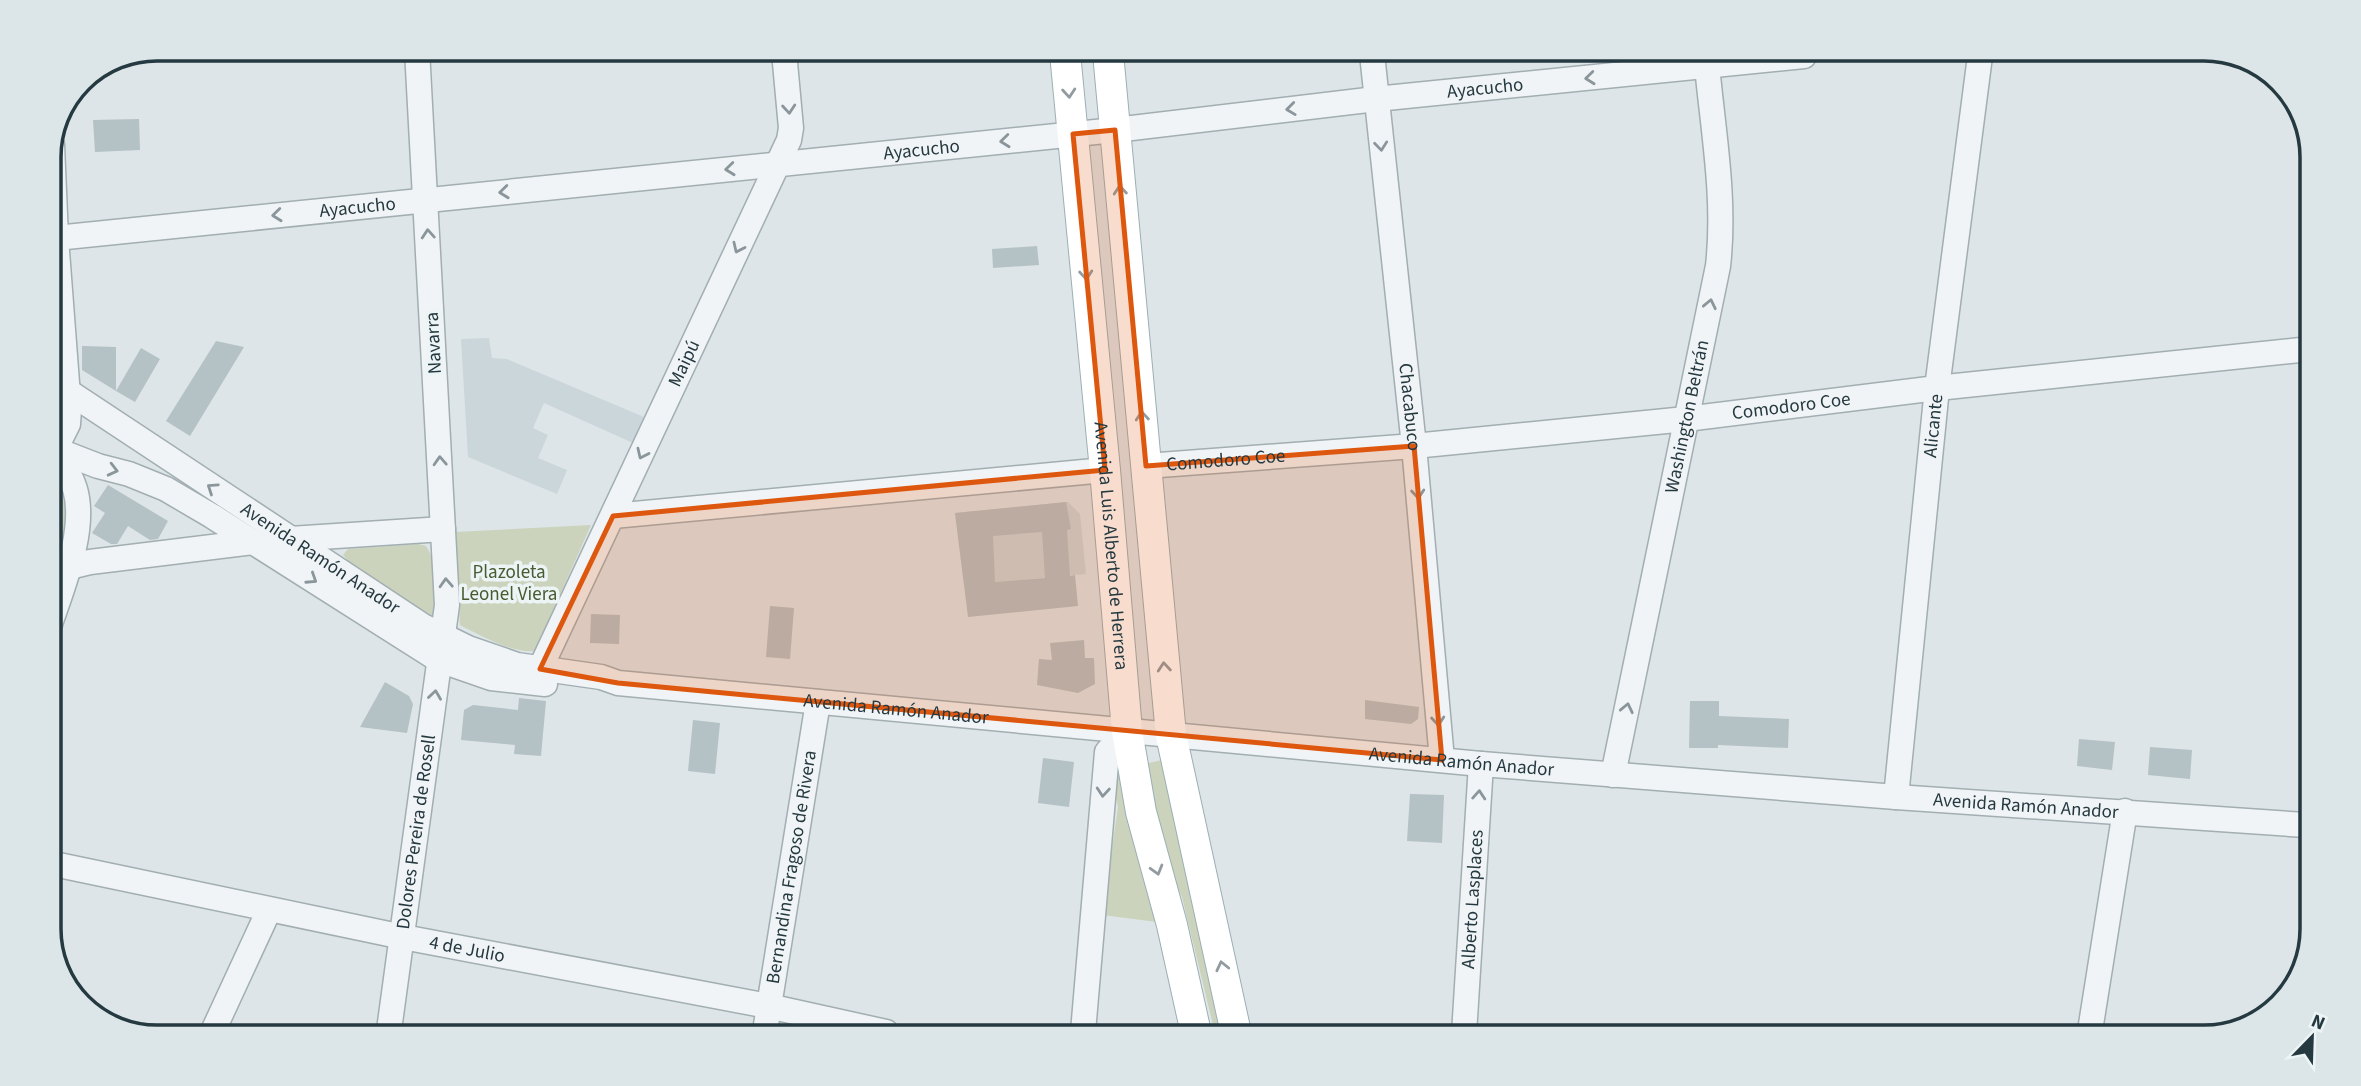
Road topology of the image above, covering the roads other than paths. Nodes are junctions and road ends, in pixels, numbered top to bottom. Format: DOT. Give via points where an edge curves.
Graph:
graph roads {
  1 [pos="418,61"];
  2 [pos="785,61"];
  3 [pos="1066,61"];
  4 [pos="1109,61"];
  5 [pos="1373,61"];
  6 [pos="1707,61"];
  7 [pos="1979,61"];
  8 [pos="1376,99"];
  9 [pos="1115,130"];
  10 [pos="1073,134"];
  11 [pos="778,164"];
  12 [pos="425,200"];
  13 [pos="61,245"];
  14 [pos="61,323"];
  15 [pos="2300,350"];
  16 [pos="61,386"];
  17 [pos="1937,388"];
  18 [pos="69,392"];
  19 [pos="1686,419"];
  20 [pos="61,434"];
  21 [pos="1414,446"];
  22 [pos="61,452"];
  23 [pos="61,462"];
  24 [pos="1146,466"];
  25 [pos="1105,470"];
  26 [pos="613,516"];
  27 [pos="443,529"];
  28 [pos="290,539"];
  29 [pos="253,542"];
  30 [pos="69,568"];
  31 [pos="61,592"];
  32 [pos="441,648"];
  33 [pos="540,668"];
  34 [pos="618,683"];
  35 [pos="818,702"];
  36 [pos="1127,732"];
  37 [pos="1171,735"];
  38 [pos="1442,760"];
  39 [pos="1482,764"];
  40 [pos="1613,775"];
  41 [pos="1896,796"];
  42 [pos="2125,811"];
  43 [pos="2300,825"];
  44 [pos="61,866"];
  45 [pos="269,910"];
  46 [pos="403,937"];
  47 [pos="768,1006"];
  48 [pos="216,1025"];
  49 [pos="390,1025"];
  50 [pos="766,1025"];
  51 [pos="854,1025"];
  52 [pos="1084,1025"];
  53 [pos="1194,1025"];
  54 [pos="1234,1025"];
  55 [pos="1465,1025"];
  56 [pos="2091,1025"];
  1 -- 12 [label="street, Navarra"];
  2 -- 11 [label="street, Maipú, one-way" via="791,128"];
  3 -- 10 [label="main road, Avenida Luis Alberto de Herrera, one-way"];
  4 -- 9 [label="main road"];
  5 -- 8 [label="street, Chacabuco"];
  6 -- 8 [label="street, Ayacucho, one-way"];
  19 -- 6 [label="street, Washington Beltrán, one-way" via="1722,233"];
  7 -- 17 [label="street, Alicante"];
  8 -- 9 [label="street, Ayacucho, one-way"];
  8 -- 21 [label="street, Chacabuco, one-way"];
  9 -- 10 [label="street, Ayacucho"];
  24 -- 9 [label="main road, one-way"];
  10 -- 11 [label="street, Ayacucho, one-way"];
  10 -- 25 [label="main road, Avenida Luis Alberto de Herrera, one-way"];
  11 -- 12 [label="street, Ayacucho, one-way"];
  11 -- 26 [label="street, Maipú, one-way"];
  12 -- 13 [label="street, Ayacucho, one-way"];
  27 -- 12 [label="street, Navarra, one-way"];
  14 -- 18 [label="street"];
  15 -- 17 [label="street, Comodoro Coe"];
  16 -- 18 [label="street, Avenida Ramón Anador"];
  17 -- 19 [label="street, Comodoro Coe"];
  17 -- 41 [label="street, Alicante"];
  18 -- 20 [label="street" via="68,424"];
  28 -- 18 [label="street, Avenida Ramón Anador, one-way"];
  19 -- 21 [label="street, Comodoro Coe"];
  40 -- 19 [label="street, Washington Beltrán, one-way"];
  21 -- 24 [label="street, Comodoro Coe"];
  21 -- 38 [label="street, Chacabuco, one-way"];
  22 -- 29 [label="street, Avenida Ramón Anador, one-way" via="166,489"];
  23 -- 30 [label="street" via="76,491 79,514"];
  37 -- 24 [label="main road, one-way"];
  25 -- 26 [label="street"];
  25 -- 36 [label="main road, Avenida Luis Alberto de Herrera"];
  26 -- 33 [label="street, Maipú"];
  27 -- 28 [label="street"];
  32 -- 27 [label="street, Navarra, one-way" via="447,605"];
  28 -- 32 [label="street, Avenida Ramón Anador" via="423,626"];
  29 -- 30 [label="street"];
  29 -- 32 [label="street, Avenida Ramón Anador, one-way"];
  30 -- 31 [label="street"];
  32 -- 33 [label="street, Avenida Ramón Anador"];
  32 -- 34 [label="street, Avenida Ramón Anador" via="470,672 511,682 601,689"];
  46 -- 32 [label="street, Dolores Pereira de Rosell, one-way"];
  33 -- 34 [label="street, Avenida Ramón Anador"];
  34 -- 35 [label="street, Avenida Ramón Anador"];
  35 -- 36 [label="street, Avenida Ramón Anador"];
  35 -- 47 [label="street, Bernandina Fragoso de Rivera"];
  36 -- 37 [label="street, Avenida Ramón Anador"];
  36 -- 52 [label="street, one-way" via="1107,752"];
  36 -- 53 [label="main road, Avenida Luis Alberto de Herrera, one-way" via="1141,812"];
  37 -- 38 [label="street, Avenida Ramón Anador"];
  54 -- 37 [label="main road, one-way"];
  38 -- 39 [label="street, Avenida Ramón Anador"];
  39 -- 40 [label="street, Avenida Ramón Anador"];
  55 -- 39 [label="street, Alberto Lasplaces, one-way"];
  40 -- 41 [label="street, Avenida Ramón Anador"];
  41 -- 42 [label="street, Avenida Ramón Anador"];
  42 -- 43 [label="street, Avenida Ramón Anador"];
  42 -- 56 [label="street"];
  44 -- 45 [label="street, 4 de Julio"];
  45 -- 46 [label="street, 4 de Julio"];
  45 -- 48 [label="street"];
  46 -- 47 [label="street, 4 de Julio"];
  46 -- 49 [label="street, Dolores Pereira de Rosell"];
  47 -- 50 [label="street, Bernandina Fragoso de Rivera"];
  47 -- 51 [label="street, 4 de Julio"];
}
